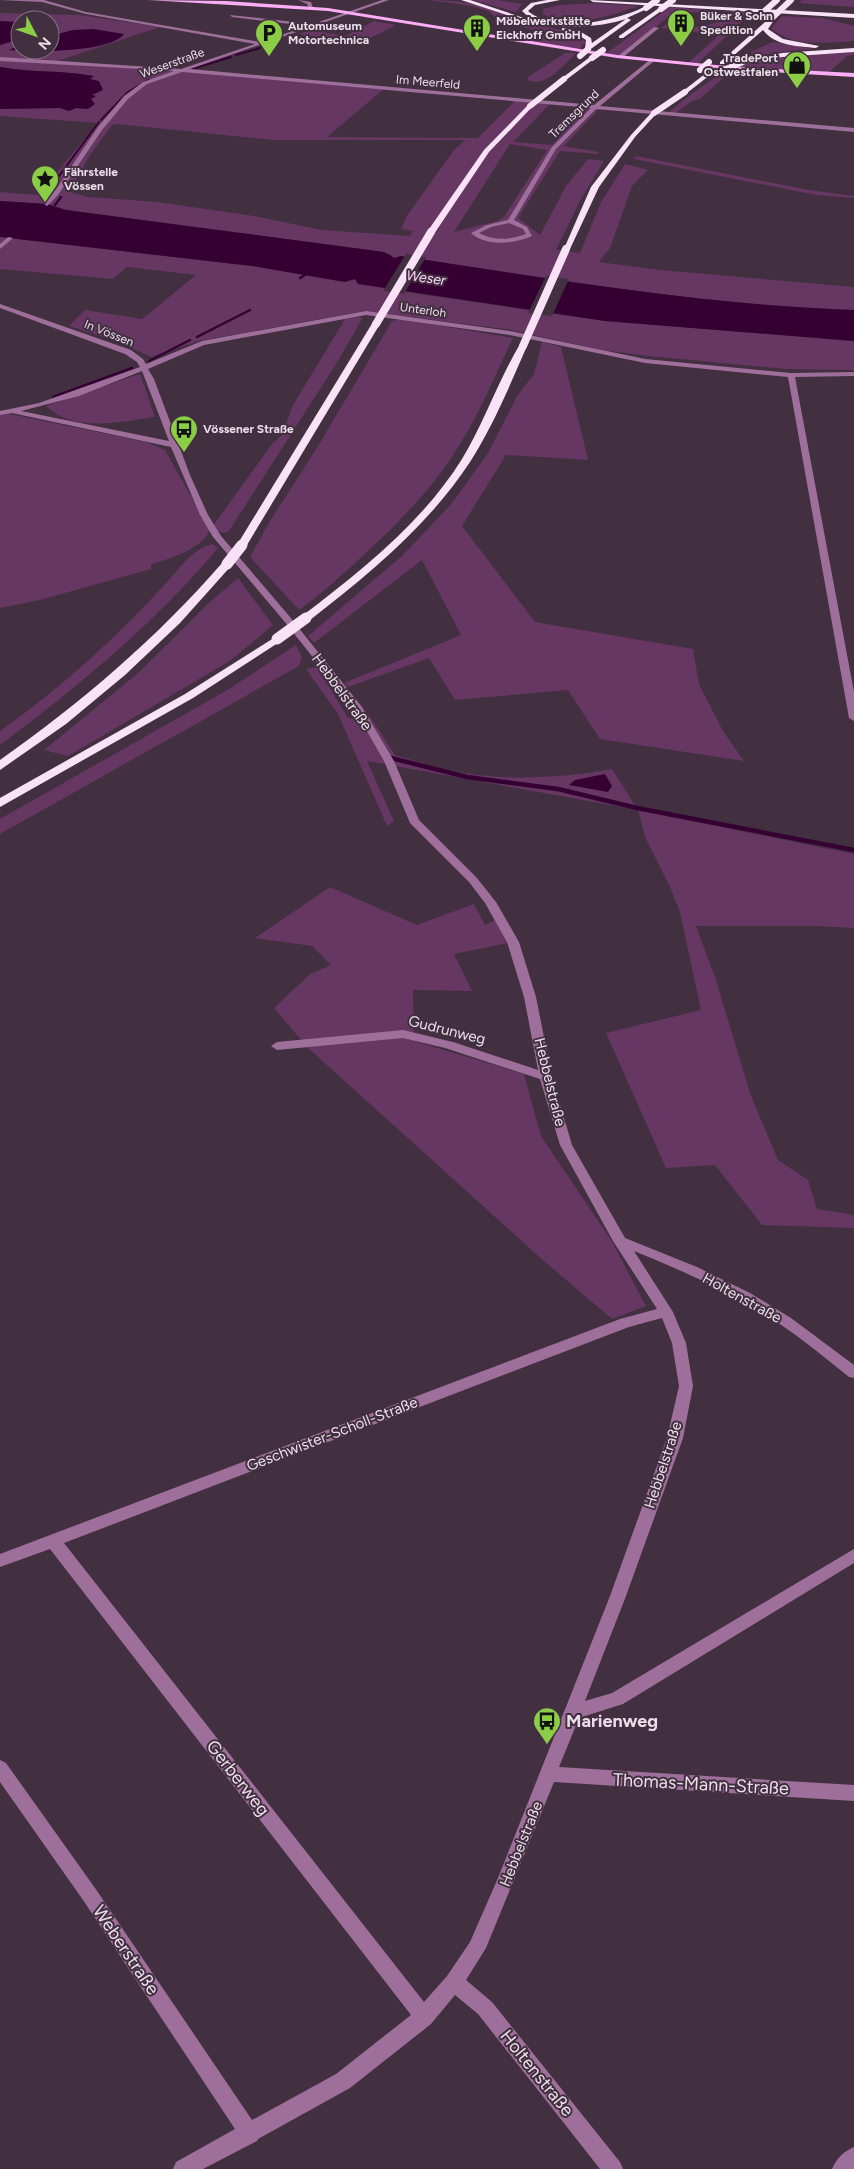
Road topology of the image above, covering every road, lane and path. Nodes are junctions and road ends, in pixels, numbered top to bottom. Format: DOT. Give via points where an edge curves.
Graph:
graph roads {
  1 [pos="0,0"];
  2 [pos="150,0"];
  3 [pos="300,0"];
  4 [pos="386,0"];
  5 [pos="464,0"];
  6 [pos="557,0"];
  7 [pos="593,0"];
  8 [pos="614,0"];
  9 [pos="657,0"];
  10 [pos="663,0"];
  11 [pos="673,0"];
  12 [pos="702,0"];
  13 [pos="777,0"];
  14 [pos="791,0"];
  15 [pos="42,1"];
  16 [pos="193,1"];
  17 [pos="379,2"];
  18 [pos="58,6"];
  19 [pos="311,8"];
  20 [pos="646,8"];
  21 [pos="347,12"];
  22 [pos="356,13"];
  23 [pos="854,14"];
  24 [pos="232,16"];
  25 [pos="773,17"];
  26 [pos="327,21"];
  27 [pos="752,23"];
  28 [pos="315,26"];
  29 [pos="656,28"];
  30 [pos="618,40"];
  31 [pos="263,43"];
  32 [pos="611,45"];
  33 [pos="854,46"];
  34 [pos="588,50"];
  35 [pos="854,50"];
  36 [pos="620,56"];
  37 [pos="716,56"];
  38 [pos="0,59"];
  39 [pos="652,60"];
  40 [pos="573,61"];
  41 [pos="182,70"];
  42 [pos="715,71"];
  43 [pos="559,73"];
  44 [pos="854,75"];
  45 [pos="530,106"];
  46 [pos="595,106"];
  47 [pos="654,113"];
  48 [pos="854,130"];
  49 [pos="47,204"];
  50 [pos="510,221"];
  51 [pos="10,238"];
  52 [pos="0,247"];
  53 [pos="0,306"];
  54 [pos="145,368"];
  55 [pos="854,374"];
  56 [pos="791,375"];
  57 [pos="0,408"];
  58 [pos="9,411"];
  59 [pos="0,413"];
  60 [pos="175,445"];
  61 [pos="216,537"];
  62 [pos="854,718"];
  63 [pos="0,766"];
  64 [pos="0,803"];
  65 [pos="277,1046"];
  66 [pos="546,1076"];
  67 [pos="620,1241"];
  68 [pos="666,1312"];
  69 [pos="854,1373"];
  70 [pos="52,1540"];
  71 [pos="854,1555"];
  72 [pos="0,1561"];
  73 [pos="573,1712"];
  74 [pos="0,1768"];
  75 [pos="548,1774"];
  76 [pos="854,1793"];
  77 [pos="454,1982"];
  78 [pos="424,2017"];
  79 [pos="250,2134"];
  80 [pos="854,2157"];
  81 [pos="183,2169"];
  82 [pos="613,2169"];
  83 [pos="842,2169"];
  1 -- 15 [label="street"];
  2 -- 16 [label="main road"];
  3 -- 19 [label="street" via="309,3"];
  4 -- 17 [label="street, Weserstraße"];
  5 -- 34 [label="highway" via="523,20 579,33 589,39"];
  6 -- 20 [label="highway" via="534,4 525,11 543,21 591,24 618,19"];
  7 -- 23 [label="highway"];
  8 -- 23 [label="highway"];
  9 -- 20 [label="highway, bridge"];
  10 -- 23 [label="highway"];
  11 -- 30 [label="highway, bridge"];
  12 -- 23 [label="highway" via="806,7"];
  13 -- 27 [label="highway, bridge"];
  14 -- 25 [label="highway, bridge"];
  15 -- 18 [label="street"];
  15 -- 18 [label="street" via="67,3"];
  16 -- 19 [label="main road"];
  17 -- 21 [label="street, Weserstraße"];
  17 -- 22 [label="street, Weserstraße"];
  18 -- 31 [label="street"];
  19 -- 21 [label="main road"];
  20 -- 34 [label="highway"];
  21 -- 22 [label="main road"];
  21 -- 26 [label="street, Weserstraße"];
  22 -- 26 [label="street, Weserstraße"];
  22 -- 36 [label="main road"];
  24 -- 28 [label="street"];
  25 -- 33 [label="highway" via="765,29 771,37 779,40 821,46"];
  25 -- 42 [label="highway"];
  26 -- 28 [label="street, Weserstraße"];
  28 -- 31 [label="street, Weserstraße"];
  29 -- 36 [label="street"];
  31 -- 41 [label="street, Weserstraße"];
  32 -- 45 [label="highway, bridge"];
  34 -- 40 [label="highway, bridge"];
  35 -- 42 [label="highway, bridge" via="782,55"];
  36 -- 39 [label="main road"];
  37 -- 47 [label="highway, bridge"];
  38 -- 41 [label="street, Im Meerfeld"];
  39 -- 44 [label="main road"];
  39 -- 46 [label="street, Tremsgrund"];
  41 -- 46 [label="street, Im Meerfeld"];
  41 -- 49 [label="street, Weserstraße" via="131,91 78,160 58,194"];
  42 -- 47 [label="highway, bridge"];
  43 -- 45 [label="highway"];
  45 -- 63 [label="highway, bridge" via="486,152 431,232 242,545 227,564 141,655"];
  46 -- 48 [label="street, Im Meerfeld"];
  46 -- 50 [label="street, Tremsgrund" via="554,148"];
  47 -- 64 [label="highway, bridge" via="595,187 485,429 464,464 439,496 385,553 277,639 189,696"];
  50 -- 50 [label="street" via="525,228 530,235 505,240 486,239 474,234 479,229"];
  51 -- 52 [label="street"];
  53 -- 54 [label="street, In Vössen" via="128,352"];
  54 -- 56 [label="street, Unterloh" via="202,343 366,313 510,333 645,361"];
  54 -- 58 [label="street, Unterloh" via="76,394"];
  54 -- 60 [label="street, In Vössen"];
  55 -- 56 [label="street, Unterloh"];
  56 -- 62 [label="street"];
  57 -- 58 [label="street"];
  58 -- 59 [label="street, Unterloh"];
  58 -- 60 [label="street"];
  60 -- 61 [label="street, In Vössen"];
  61 -- 66 [label="street, Hebbelstraße" via="288,620 359,710 389,762 414,821 473,880 490,902 512,942 530,997"];
  65 -- 66 [label="street, Gudrunweg" via="403,1034 450,1044"];
  66 -- 67 [label="street, Hebbelstraße" via="566,1145"];
  67 -- 68 [label="street, Hebbelstraße"];
  67 -- 69 [label="street, Holtenstraße" via="662,1257 762,1306"];
  68 -- 70 [label="street, Geschwister-Scholl-Straße" via="625,1323"];
  68 -- 73 [label="street, Hebbelstraße" via="679,1343 686,1386 675,1438"];
  70 -- 72 [label="street, Geschwister-Scholl-Straße"];
  70 -- 78 [label="street, Gerberweg"];
  71 -- 73 [label="street" via="617,1698"];
  73 -- 75 [label="street, Hebbelstraße"];
  74 -- 79 [label="street, Weberstraße"];
  75 -- 76 [label="street, Thomas-Mann-Straße"];
  75 -- 77 [label="street, Hebbelstraße" via="477,1948"];
  77 -- 78 [label="street, Hebbelstraße"];
  77 -- 82 [label="street, Holtenstraße" via="485,2008"];
  78 -- 79 [label="street, Hebbelstraße" via="343,2081"];
  79 -- 81 [label="street, Hebbelstraße"];
  80 -- 83 [label="street"];
}
